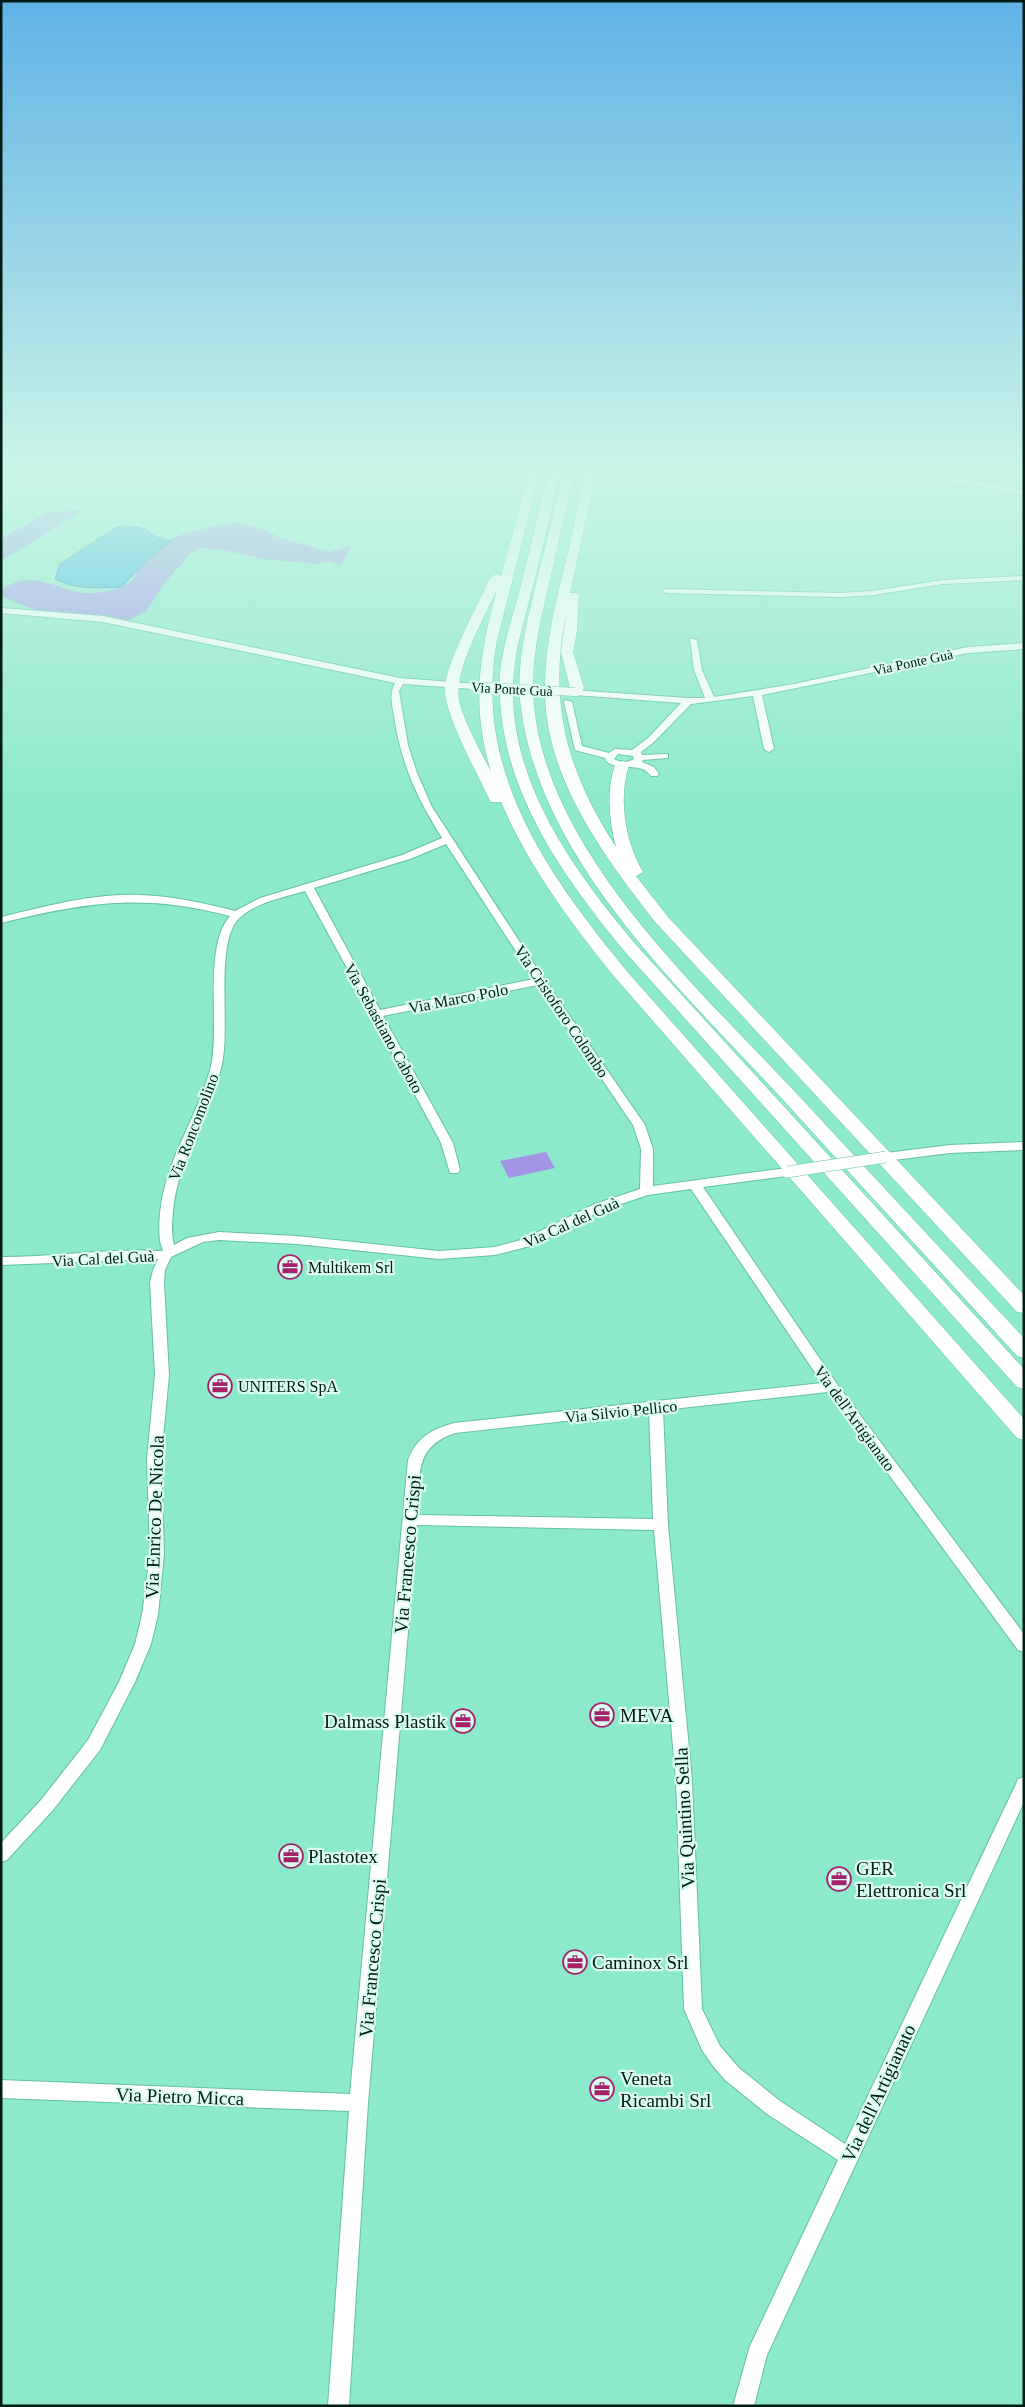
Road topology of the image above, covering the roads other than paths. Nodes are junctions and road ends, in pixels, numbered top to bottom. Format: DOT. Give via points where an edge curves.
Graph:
graph roads {
  1 [pos="494,584"];
  2 [pos="504,584"];
  3 [pos="527,584"];
  4 [pos="542,584"];
  5 [pos="566,584"];
  6 [pos="574,584"];
  7 [pos="928,584"];
  8 [pos="666,591"];
  9 [pos="1,610"];
  10 [pos="693,640"];
  11 [pos="1024,646"];
  12 [pos="400,681"];
  13 [pos="451,685"];
  14 [pos="507,689"];
  15 [pos="758,693"];
  16 [pos="571,697"];
  17 [pos="711,700"];
  18 [pos="688,701"];
  19 [pos="769,750"];
  20 [pos="609,756"];
  21 [pos="665,756"];
  22 [pos="632,760"];
  23 [pos="654,774"];
  24 [pos="447,840"];
  25 [pos="308,887"];
  26 [pos="563,903"];
  27 [pos="237,915"];
  28 [pos="1,920"];
  29 [pos="697,959"];
  30 [pos="541,982"];
  31 [pos="375,1014"];
  32 [pos="1024,1146"];
  33 [pos="454,1170"];
  34 [pos="695,1185"];
  35 [pos="646,1191"];
  36 [pos="168,1253"];
  37 [pos="1,1260"];
  38 [pos="1024,1307"];
  39 [pos="1024,1351"];
  40 [pos="1024,1382"];
  41 [pos="832,1387"];
  42 [pos="656,1408"];
  43 [pos="1024,1433"];
  44 [pos="418,1451"];
  45 [pos="410,1520"];
  46 [pos="661,1525"];
  47 [pos="1024,1646"];
  48 [pos="1024,1784"];
  49 [pos="1,1855"];
  50 [pos="1,2089"];
  51 [pos="359,2103"];
  52 [pos="848,2156"];
  53 [pos="338,2406"];
  54 [pos="743,2406"];
  1 -- 13 [label="highway"];
  2 -- 26 [label="highway" via="488,658 486,719 490,746 508,805 524,840"];
  3 -- 14 [label="highway" via="513,639"];
  4 -- 39 [label="highway" via="530,637 527,706 534,746 563,822 606,890 657,953"];
  5 -- 29 [label="highway" via="552,662 555,715 570,771 585,805 619,864"];
  6 -- 16 [label="highway" via="572,631 567,652 577,688"];
  7 -- 8 [label="street" via="841,595"];
  9 -- 12 [label="street, Via Ponte Guà" via="103,619"];
  10 -- 17 [label="street" via="698,670"];
  11 -- 15 [label="street, Via Ponte Guà" via="968,650"];
  12 -- 13 [label="street, Via Ponte Guà"];
  12 -- 24 [label="street, Via Cristoforo Colombo" via="395,691 403,745 427,807"];
  13 -- 14 [label="street, Via Ponte Guà, bridge"];
  13 -- 26 [label="highway" via="453,705 520,848 538,876"];
  14 -- 16 [label="street, Via Ponte Guà, bridge"];
  14 -- 40 [label="highway" via="511,729 527,787 556,848 586,894 632,950"];
  15 -- 17 [label="street, Via Ponte Guà"];
  15 -- 19 [label="street"];
  16 -- 18 [label="street, Via Ponte Guà"];
  16 -- 20 [label="street" via="578,748"];
  17 -- 18 [label="street, Via Ponte Guà"];
  18 -- 22 [label="street"];
  20 -- 22 [label="street" via="619,751"];
  20 -- 22 [label="street" via="613,763"];
  21 -- 22 [label="street"];
  22 -- 23 [label="street" via="651,769"];
  22 -- 29 [label="highway" via="617,778 616,789 619,823 632,869"];
  24 -- 25 [label="street" via="406,857"];
  24 -- 30 [label="street, Via Cristoforo Colombo"];
  25 -- 27 [label="street" via="264,900"];
  25 -- 31 [label="street, Via Sebastiano Caboto"];
  26 -- 43 [label="highway" via="625,979"];
  27 -- 28 [label="street" via="201,905 136,898 70,905"];
  27 -- 36 [label="street, Via Roncomolino" via="227,929 224,944 220,1047 213,1080 170,1183 165,1242"];
  29 -- 38 [label="highway"];
  30 -- 31 [label="street, Via Marco Polo"];
  30 -- 35 [label="street, Via Cristoforo Colombo" via="642,1131 648,1155"];
  31 -- 33 [label="street, Via Sebastiano Caboto" via="447,1143"];
  32 -- 34 [label="street, Via Cal del Guà, bridge" via="886,1157"];
  34 -- 35 [label="street, Via Cal del Guà"];
  34 -- 41 [label="street, Via dell'Artigianato"];
  35 -- 36 [label="street, Via Cal del Guà" via="599,1207 529,1242 496,1251 439,1255 297,1240 219,1236 192,1241"];
  36 -- 37 [label="street, Via Cal del Guà" via="37,1261"];
  36 -- 49 [label="street, Via Enrico De Nicola" via="159,1270 157,1283 162,1375 154,1459 157,1554 154,1592 142,1644 127,1682 94,1745 47,1805"];
  41 -- 42 [label="street, Via Silvio Pellico"];
  41 -- 47 [label="street, Via dell'Artigianato"];
  42 -- 44 [label="street, Via Silvio Pellico" via="454,1428 430,1438"];
  42 -- 46 [label="street, Via Quintino Sella"];
  44 -- 45 [label="street, Via Francesco Crispi"];
  45 -- 46 [label="street"];
  45 -- 51 [label="street, Via Francesco Crispi"];
  46 -- 52 [label="street, Via Quintino Sella" via="684,1781 693,2009 702,2033 731,2074 792,2121"];
  48 -- 52 [label="street, Via dell'Artigianato"];
  50 -- 51 [label="street, Via Pietro Micca"];
  51 -- 53 [label="street, Via Francesco Crispi"];
  52 -- 54 [label="street, Via dell'Artigianato" via="757,2353"];
}
